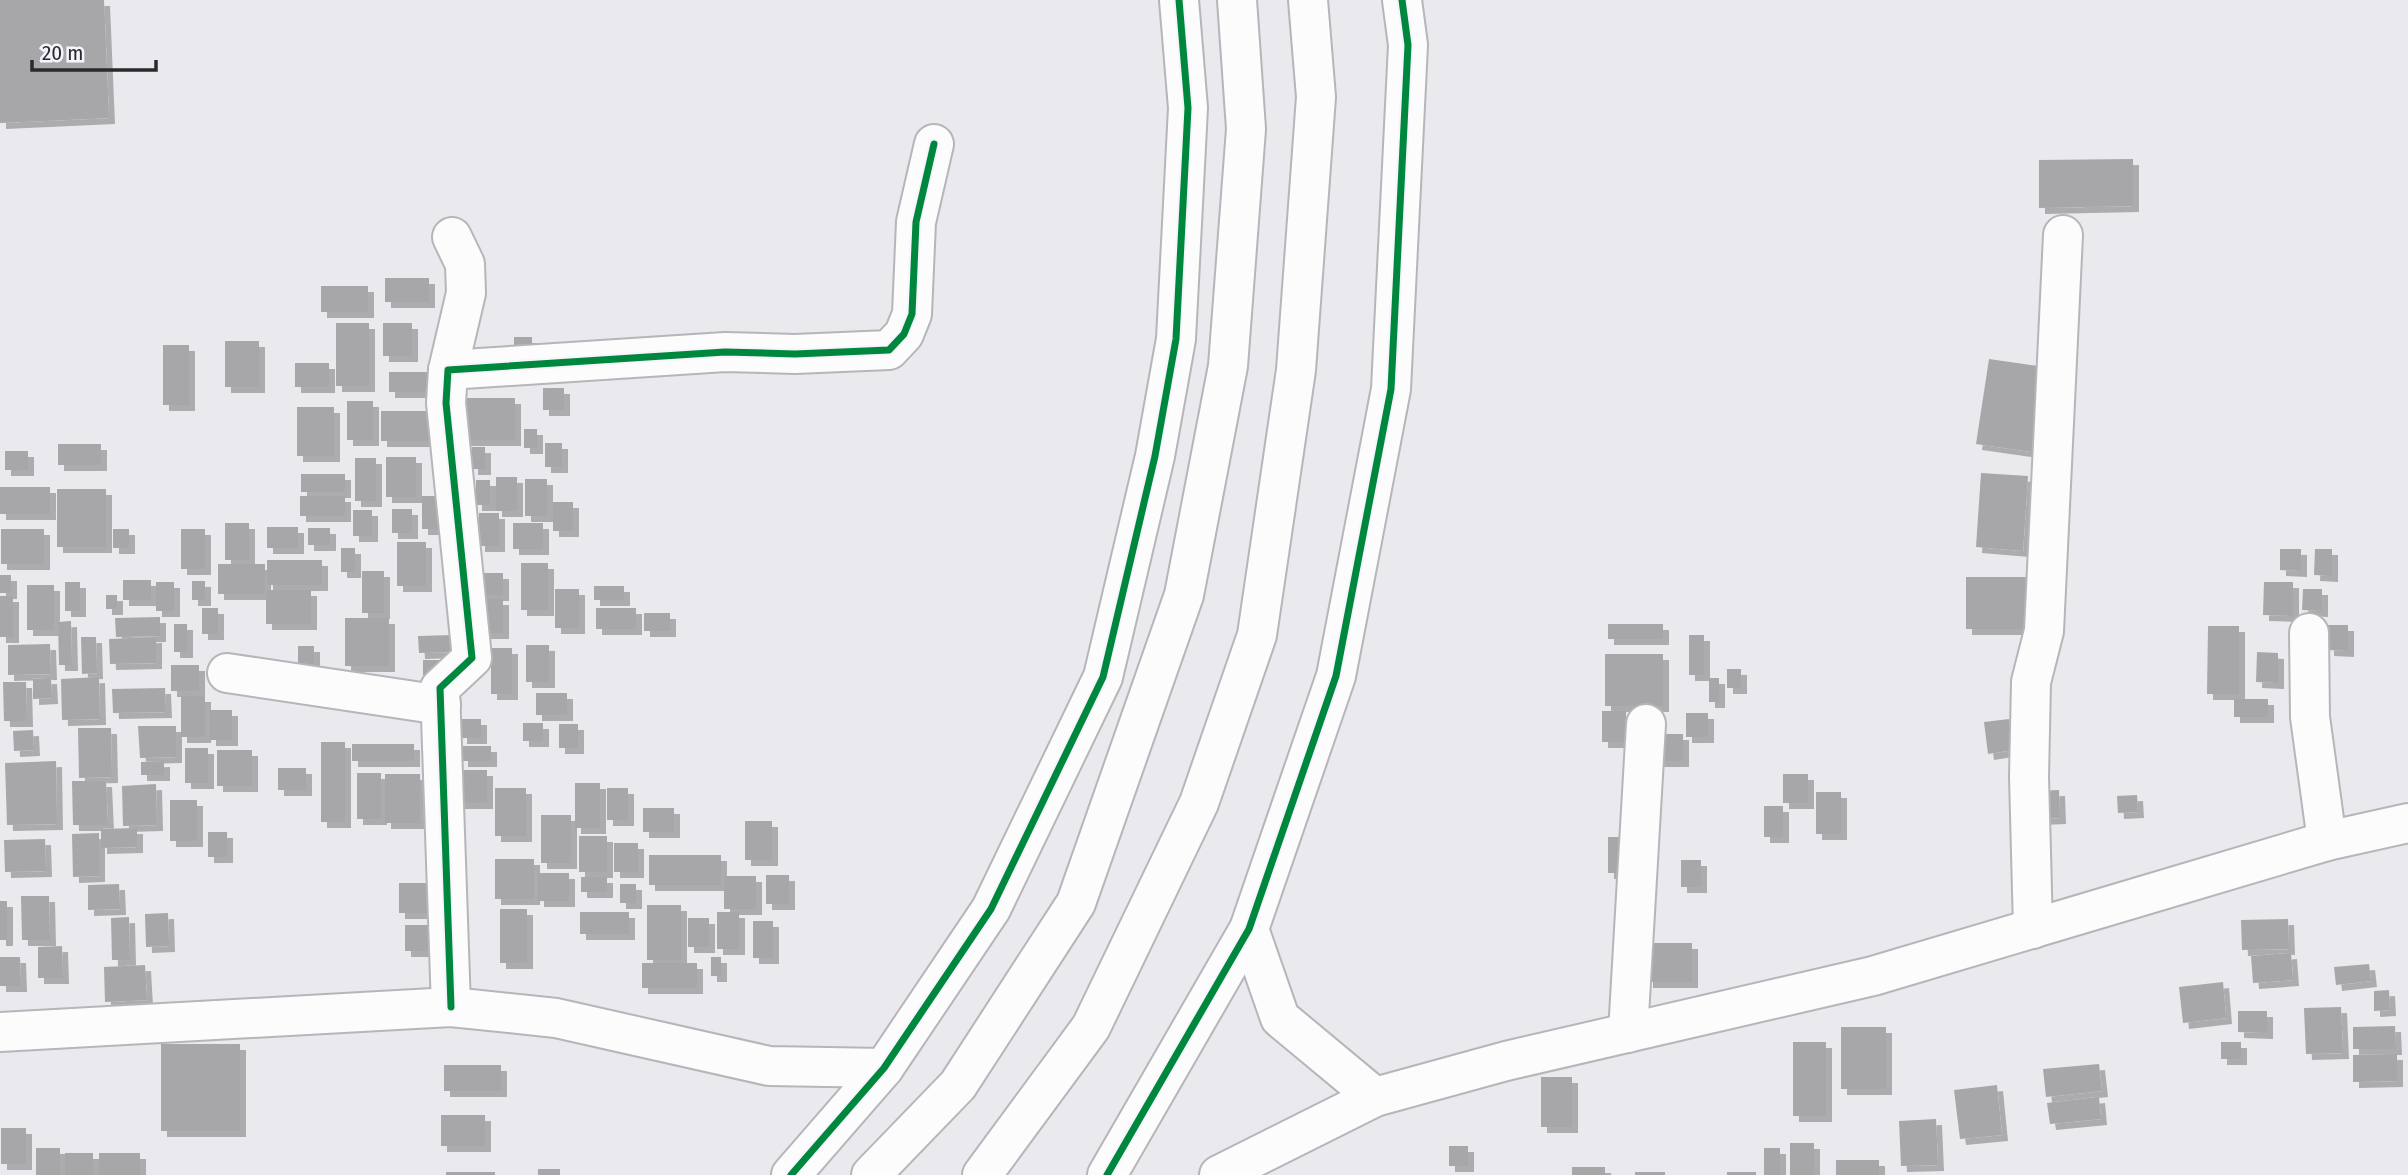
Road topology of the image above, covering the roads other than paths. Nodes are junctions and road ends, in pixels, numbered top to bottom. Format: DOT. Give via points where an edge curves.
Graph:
graph roads {
  1 [pos="1179,0"];
  2 [pos="1237,0"];
  3 [pos="1308,0"];
  4 [pos="1402,0"];
  5 [pos="934,144"];
  6 [pos="2063,235"];
  7 [pos="452,237"];
  8 [pos="448,370"];
  9 [pos="2309,633"];
  10 [pos="227,673"];
  11 [pos="441,705"];
  12 [pos="1646,724"];
  13 [pos="2408,823"];
  14 [pos="2327,841"];
  15 [pos="1249,929"];
  16 [pos="2033,929"];
  17 [pos="451,1007"];
  18 [pos="0,1032"];
  19 [pos="1628,1033"];
  20 [pos="884,1068"];
  21 [pos="1375,1097"];
  22 [pos="791,1175"];
  23 [pos="871,1175"];
  24 [pos="982,1175"];
  25 [pos="1107,1175"];
  26 [pos="1219,1175"];
  1 -- 20 [label="main road" via="1188,108 1176,339 1154,456 1102,677 991,909"];
  2 -- 23 [label="main road" via="1245,129 1228,366 1184,596 1076,903 958,1085"];
  3 -- 24 [label="main road" via="1316,97 1296,370 1257,635 1199,803 1091,1027"];
  4 -- 15 [label="main road" via="1408,44 1391,389 1336,676"];
  5 -- 8 [label="main road" via="916,222 912,314 904,334 889,350 725,352"];
  6 -- 16 [label="main road" via="2044,631 2031,681"];
  7 -- 8 [label="main road" via="465,264 466,293"];
  8 -- 11 [label="main road" via="446,403 472,658 440,688"];
  9 -- 14 [label="main road" via="2311,717"];
  10 -- 11 [label="main road"];
  11 -- 17 [label="main road"];
  12 -- 19 [label="main road"];
  13 -- 14 [label="main road"];
  14 -- 16 [label="main road"];
  15 -- 21 [label="main road" via="1280,1018"];
  15 -- 25 [label="main road"];
  16 -- 19 [label="main road" via="1873,976"];
  17 -- 18 [label="main road"];
  17 -- 20 [label="main road" via="556,1018 769,1066"];
  19 -- 21 [label="main road"];
  20 -- 22 [label="main road"];
  21 -- 26 [label="main road"];
}
